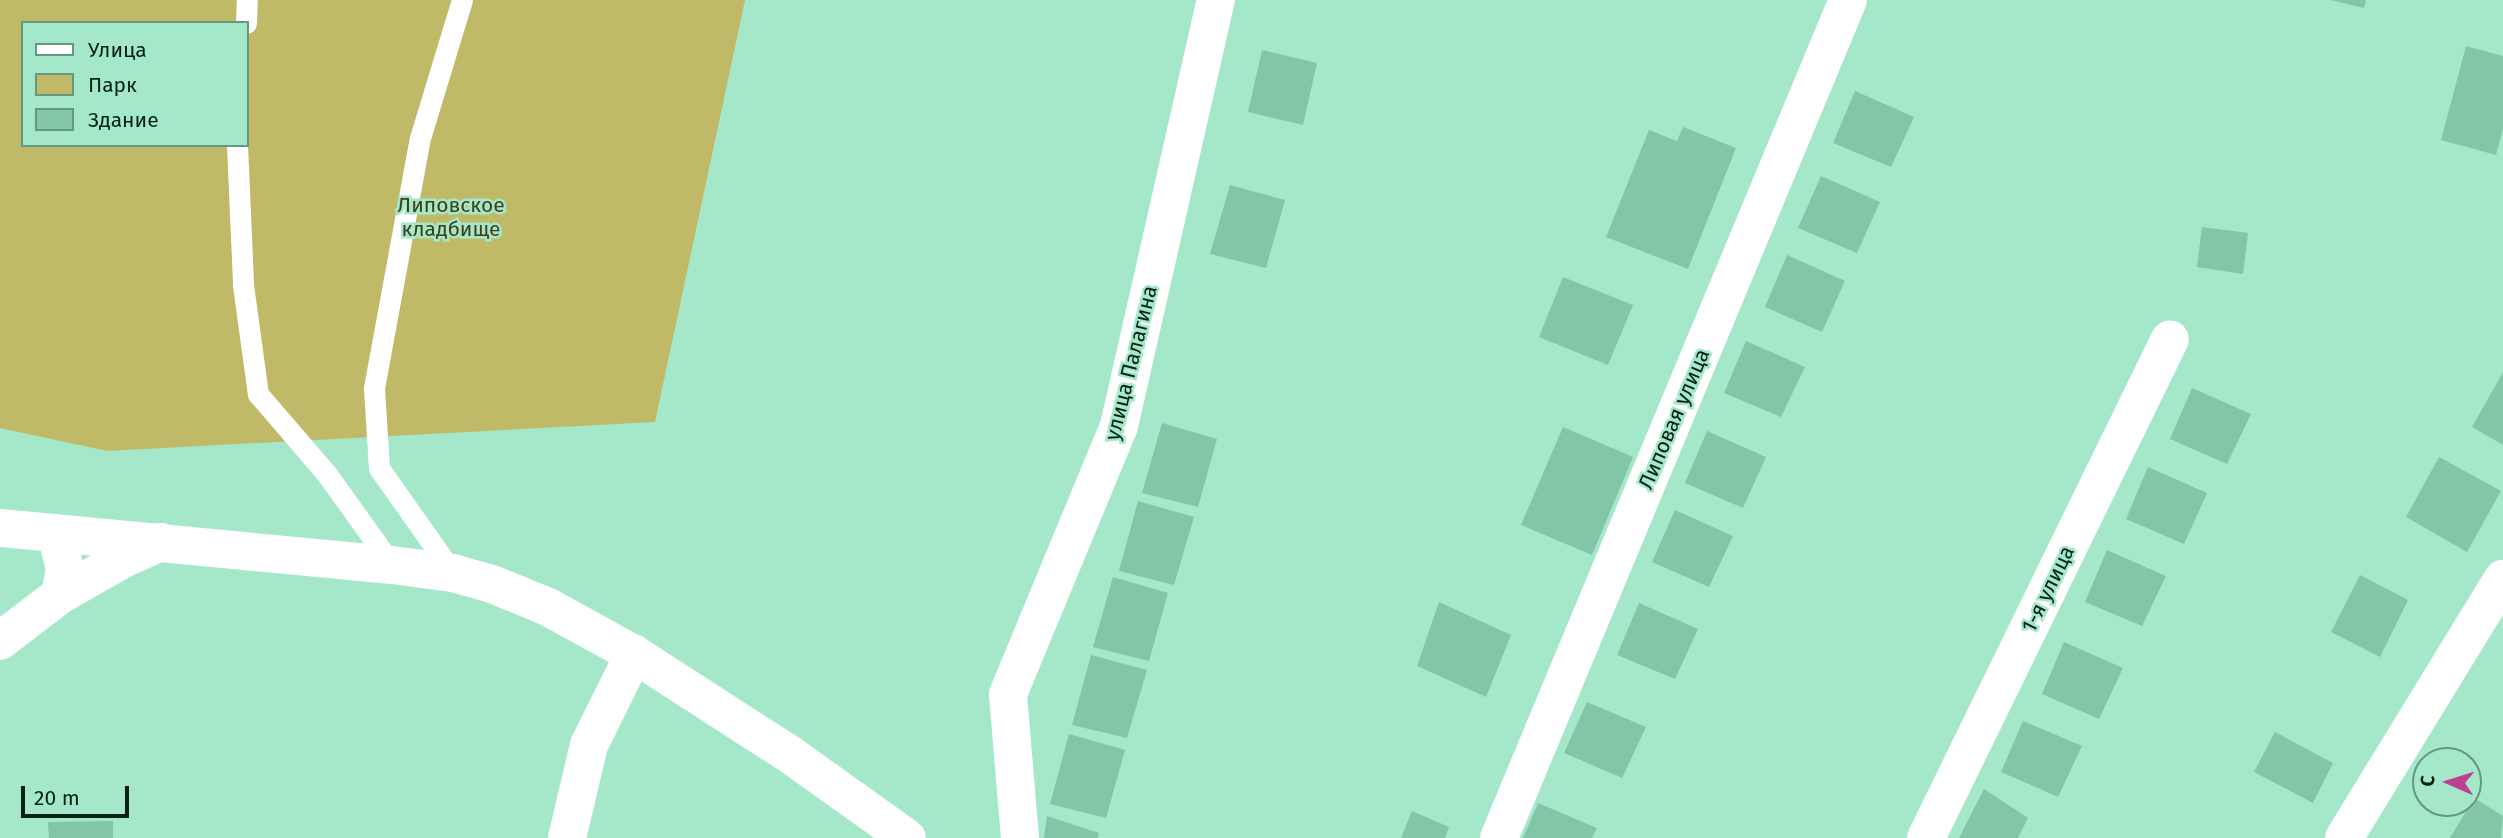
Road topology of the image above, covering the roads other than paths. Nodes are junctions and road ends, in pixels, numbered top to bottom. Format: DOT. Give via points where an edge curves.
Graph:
graph roads {
  1 [pos="247,0"];
  2 [pos="462,0"];
  3 [pos="1216,0"];
  4 [pos="1844,5"];
  5 [pos="246,21"];
  6 [pos="237,147"];
  7 [pos="2170,339"];
  8 [pos="0,527"];
  9 [pos="56,533"];
  10 [pos="161,542"];
  11 [pos="392,565"];
  12 [pos="453,573"];
  13 [pos="2503,579"];
  14 [pos="60,595"];
  15 [pos="0,641"];
  16 [pos="634,654"];
  17 [pos="567,838"];
  18 [pos="906,838"];
  19 [pos="1020,838"];
  20 [pos="1499,838"];
  21 [pos="1926,838"];
  22 [pos="2344,838"];
  1 -- 5 [label="lane"];
  2 -- 12 [label="lane" via="420,138 374,388 379,468"];
  3 -- 19 [label="street, улица Палагина" via="1119,426 1008,694"];
  4 -- 20 [label="street, Липовая улица"];
  6 -- 11 [label="lane" via="243,285 258,394 326,473"];
  7 -- 21 [label="street, 1-я улица"];
  8 -- 9 [label="street"];
  9 -- 10 [label="street"];
  9 -- 14 [label="street" via="65,568"];
  10 -- 11 [label="street"];
  10 -- 14 [label="street"];
  11 -- 12 [label="street"];
  12 -- 16 [label="street" via="548,607"];
  13 -- 22 [label="street"];
  14 -- 15 [label="street"];
  16 -- 17 [label="street" via="589,745"];
  16 -- 18 [label="street" via="792,756"];
}
